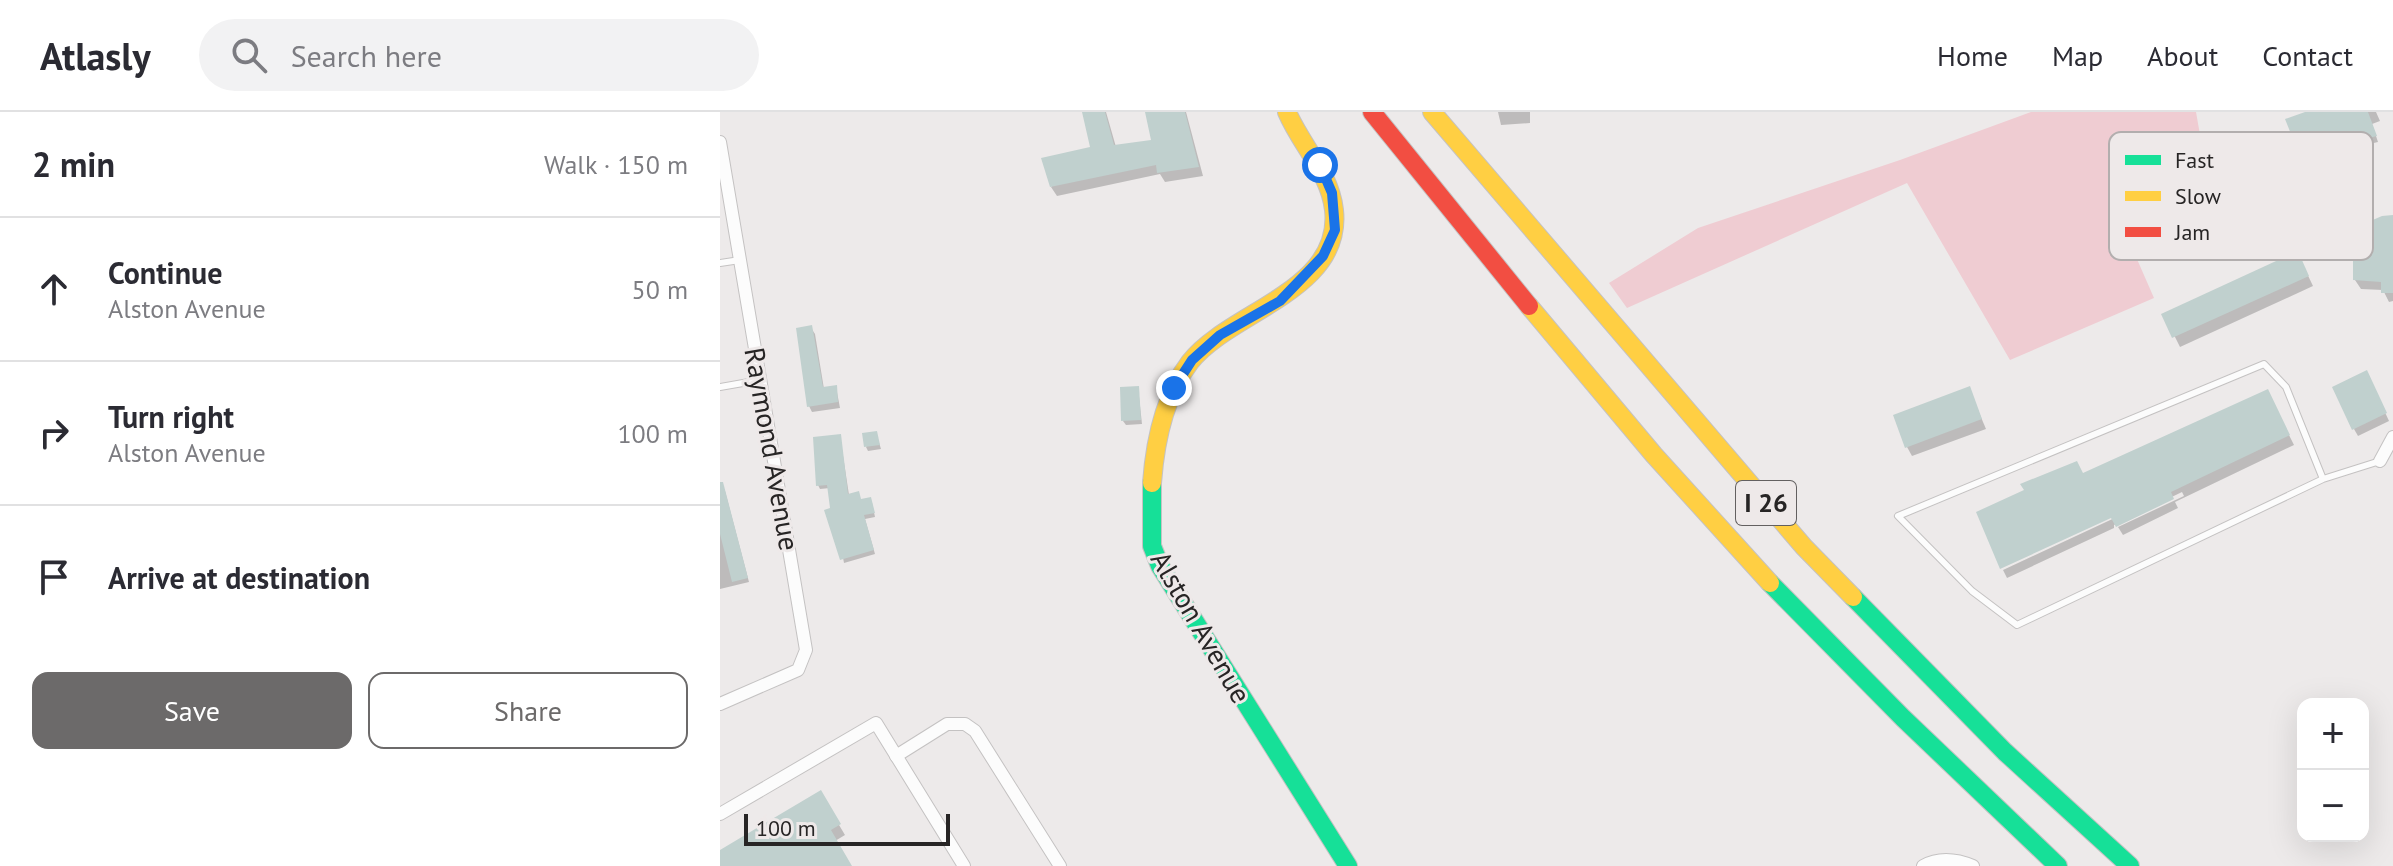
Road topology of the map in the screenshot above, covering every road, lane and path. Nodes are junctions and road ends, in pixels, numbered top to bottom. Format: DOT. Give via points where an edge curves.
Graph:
graph roads {
  1 [pos="1287,112"];
  2 [pos="1372,112"];
  3 [pos="1432,112"];
  4 [pos="720,142"];
  5 [pos="724,183"];
  6 [pos="740,260"];
  7 [pos="720,263"];
  8 [pos="761,380"];
  9 [pos="720,387"];
  10 [pos="2393,437"];
  11 [pos="2380,461"];
  12 [pos="2323,479"];
  13 [pos="720,704"];
  14 [pos="896,756"];
  15 [pos="720,814"];
  16 [pos="964,866"];
  17 [pos="1060,866"];
  18 [pos="1348,866"];
  19 [pos="1923,866"];
  20 [pos="1973,866"];
  21 [pos="2058,866"];
  22 [pos="2130,866"];
  1 -- 18 [label="main road, Alston Avenue" via="1332,193 1335,230 1305,277 1280,301 1220,335 1192,360 1174,388 1154,473 1152,549 1180,602"];
  2 -- 21 [label="main road, I 26" via="1578,367 1753,565 1954,769"];
  3 -- 22 [label="main road, I 26" via="1804,547 2005,752"];
  4 -- 5 [label="street, Raymond Avenue"];
  5 -- 6 [label="street, Raymond Avenue"];
  6 -- 7 [label="lane"];
  6 -- 8 [label="street, Raymond Avenue"];
  8 -- 9 [label="lane"];
  8 -- 13 [label="street, Raymond Avenue" via="806,650 798,670"];
  10 -- 11 [label="street"];
  11 -- 12 [label="lane"];
  12 -- 12 [label="lane" via="2017,625 1972,591 1898,516 2264,364 2286,387"];
  14 -- 15 [label="street" via="876,723"];
  14 -- 16 [label="street"];
  14 -- 17 [label="street" via="947,724 965,724 975,731"];
  19 -- 20 [label="street" via="1942,860"];
}
